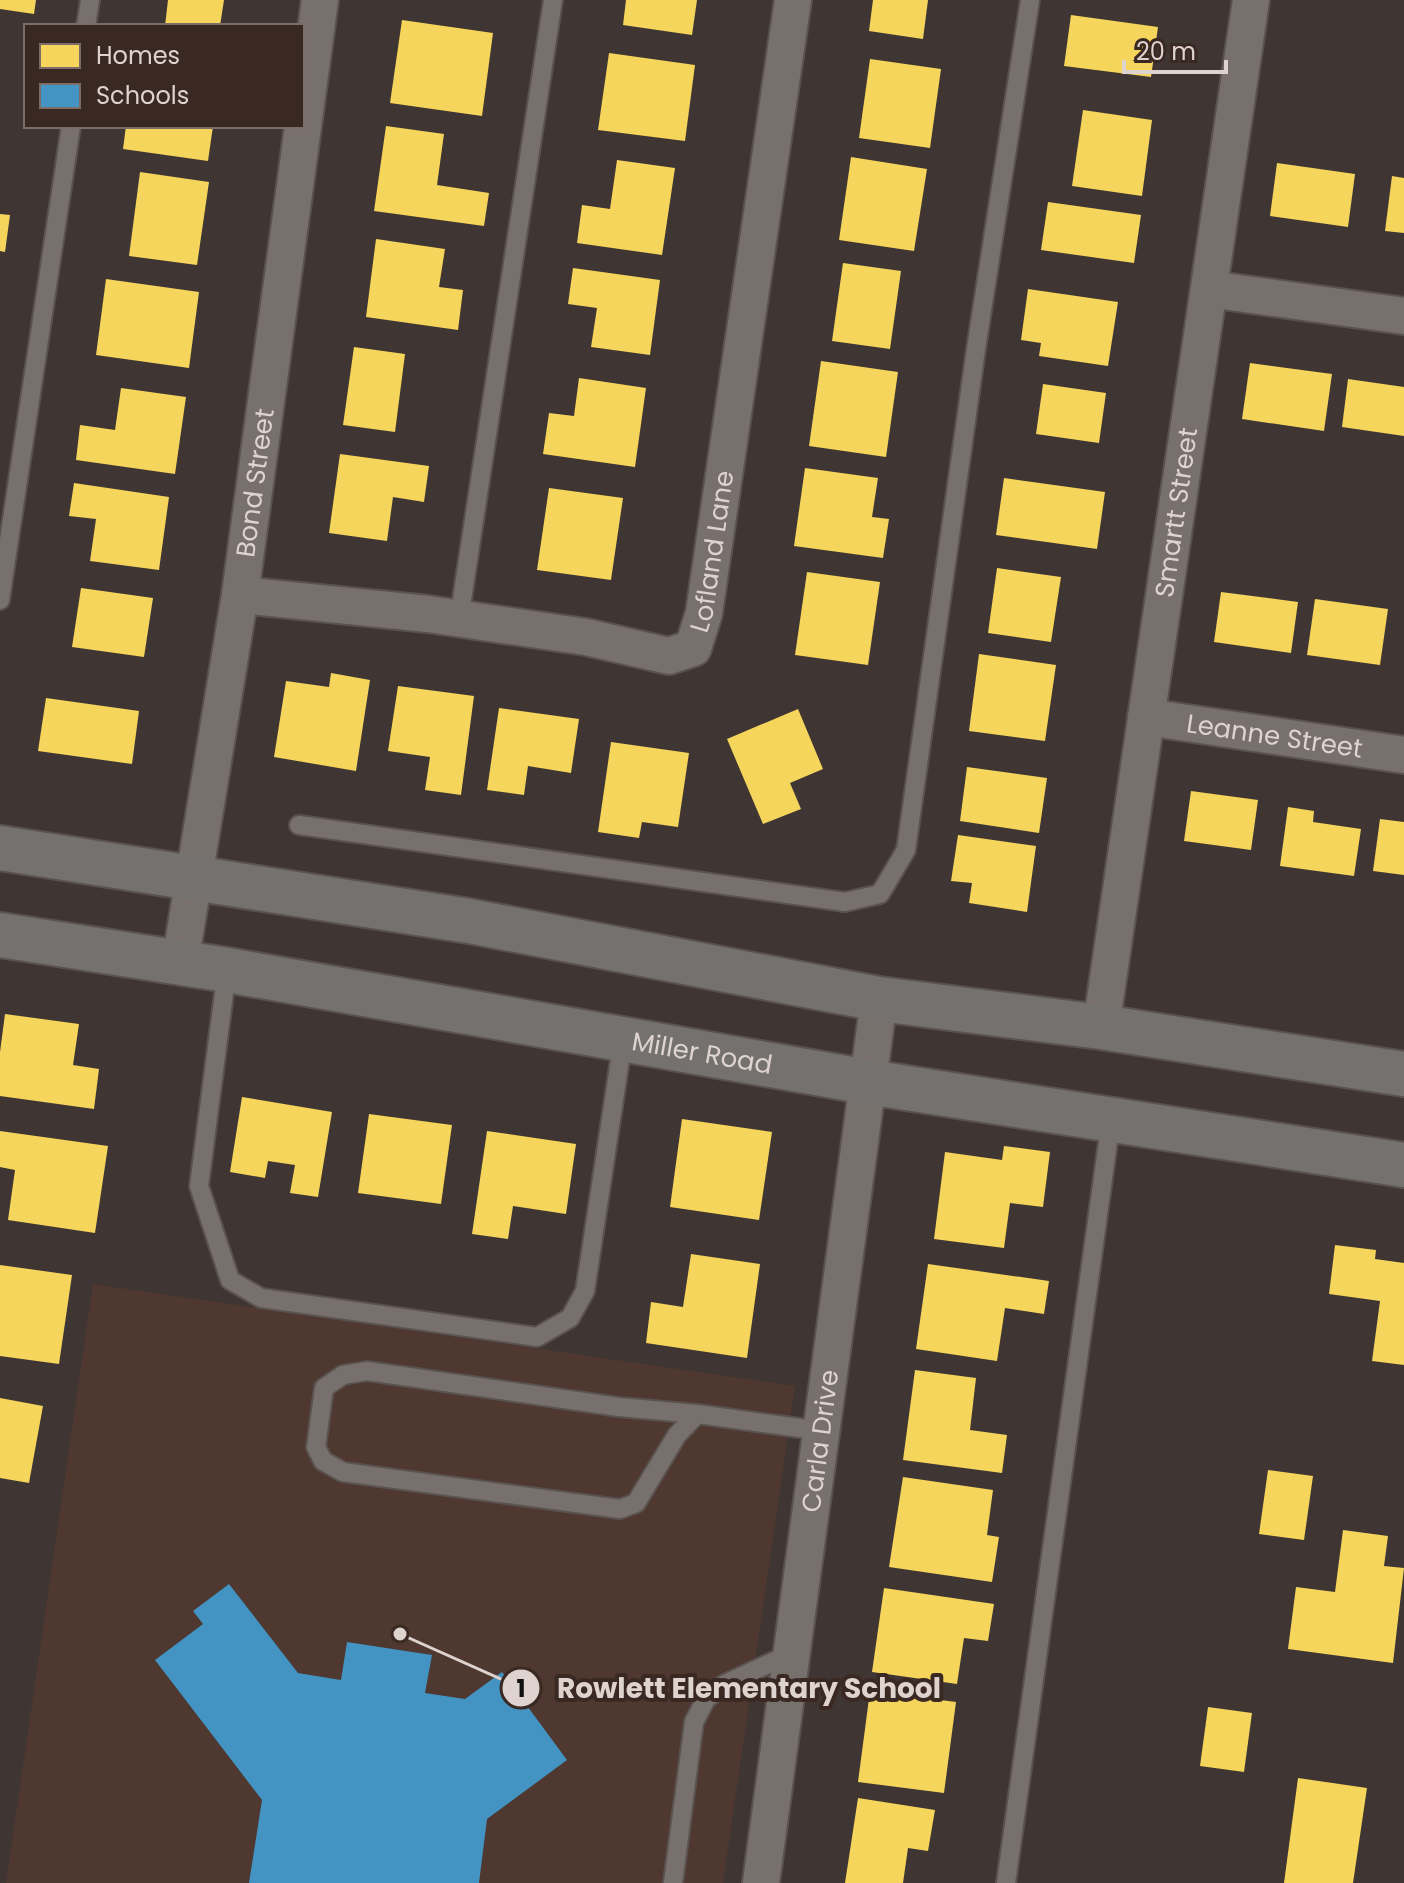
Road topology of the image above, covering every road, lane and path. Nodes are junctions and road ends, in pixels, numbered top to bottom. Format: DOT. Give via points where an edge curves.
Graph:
graph roads {
  1 [pos="90,0"];
  2 [pos="320,0"];
  3 [pos="553,0"];
  4 [pos="793,0"];
  5 [pos="1030,0"];
  6 [pos="1251,0"];
  7 [pos="86,24"];
  8 [pos="304,119"];
  9 [pos="71,128"];
  10 [pos="303,128"];
  11 [pos="1209,289"];
  12 [pos="1404,316"];
  13 [pos="240,595"];
  14 [pos="0,600"];
  15 [pos="459,619"];
  16 [pos="1146,717"];
  17 [pos="1404,755"];
  18 [pos="299,825"];
  19 [pos="0,848"];
  20 [pos="193,877"];
  21 [pos="0,935"];
  22 [pos="180,963"];
  23 [pos="227,970"];
  24 [pos="879,999"];
  25 [pos="1101,1027"];
  26 [pos="623,1040"];
  27 [pos="1404,1074"];
  28 [pos="868,1082"];
  29 [pos="1111,1120"];
  30 [pos="1404,1165"];
  31 [pos="697,1414"];
  32 [pos="822,1431"];
  33 [pos="792,1653"];
  34 [pos="673,1883"];
  35 [pos="761,1883"];
  36 [pos="1006,1883"];
  1 -- 7 [label="lane"];
  2 -- 8 [label="street, Bond Street"];
  3 -- 15 [label="lane"];
  4 -- 15 [label="street, Lofland Lane" via="704,613 693,648 669,656 586,637"];
  5 -- 18 [label="lane" via="906,850 880,894 845,902"];
  6 -- 11 [label="street, Smartt Street"];
  9 -- 14 [label="lane"];
  10 -- 13 [label="street, Bond Street"];
  11 -- 12 [label="street"];
  11 -- 16 [label="street, Smartt Street"];
  13 -- 15 [label="street, Lofland Lane"];
  13 -- 20 [label="street, Bond Street"];
  16 -- 17 [label="street, Leanne Street"];
  16 -- 25 [label="street, Smartt Street"];
  19 -- 20 [label="main road"];
  20 -- 22 [label="street, Bond Street"];
  20 -- 24 [label="main road" via="469,921"];
  21 -- 22 [label="main road, Miller Road"];
  22 -- 23 [label="main road, Miller Road"];
  23 -- 26 [label="main road, Miller Road"];
  23 -- 26 [label="lane" via="199,1186 230,1280 261,1298 537,1337 570,1318 585,1291"];
  24 -- 25 [label="main road"];
  24 -- 28 [label="street, Carla Drive"];
  25 -- 27 [label="main road"];
  26 -- 28 [label="main road, Miller Road"];
  28 -- 29 [label="main road, Miller Road"];
  28 -- 32 [label="street, Carla Drive"];
  29 -- 30 [label="main road, Miller Road"];
  29 -- 36 [label="lane"];
  31 -- 31 [label="lane" via="367,1371 343,1375 324,1388 316,1447 323,1461 343,1472 620,1509 636,1503 677,1435"];
  31 -- 32 [label="lane"];
  32 -- 33 [label="street, Carla Drive"];
  33 -- 34 [label="lane" via="725,1684 706,1699 694,1722"];
  33 -- 35 [label="street, Carla Drive"];
}
